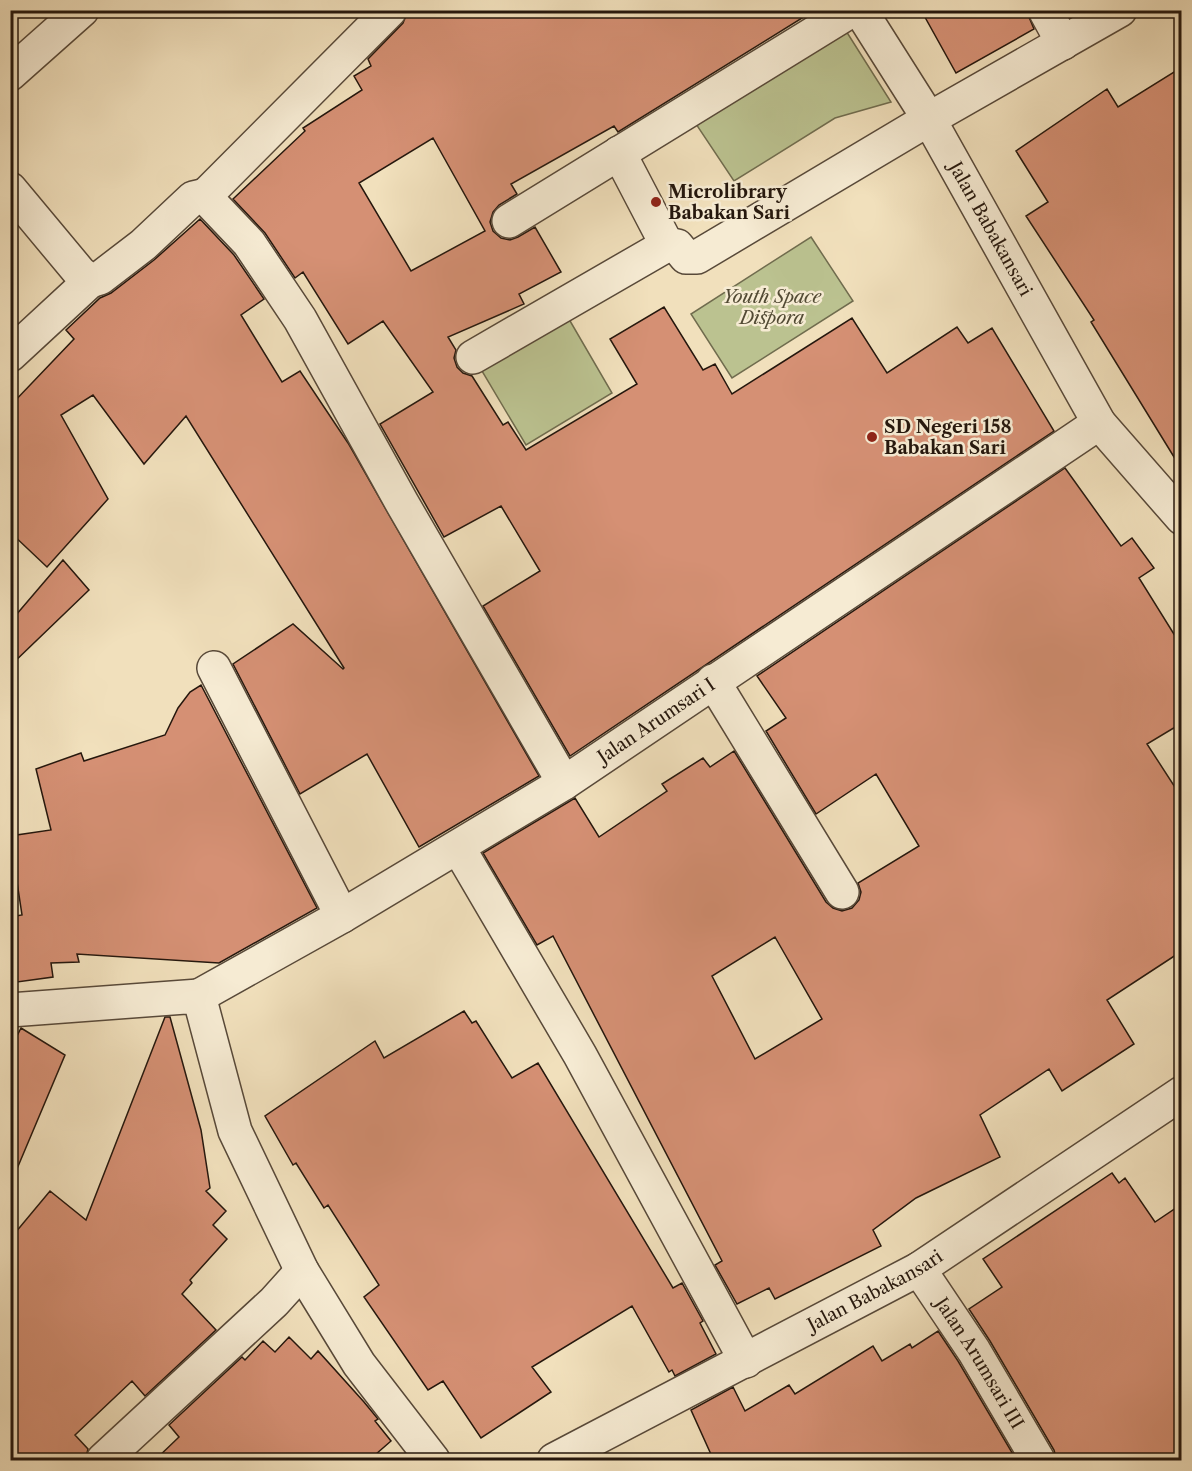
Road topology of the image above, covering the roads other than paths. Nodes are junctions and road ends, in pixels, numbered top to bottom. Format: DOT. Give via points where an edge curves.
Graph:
graph roads {
  1 [pos="82,10"];
  2 [pos="390,10"];
  3 [pos="852,10"];
  4 [pos="860,10"];
  5 [pos="1045,10"];
  6 [pos="1120,10"];
  7 [pos="1063,43"];
  8 [pos="10,74"];
  9 [pos="929,119"];
  10 [pos="619,153"];
  11 [pos="10,189"];
  12 [pos="207,195"];
  13 [pos="509,221"];
  14 [pos="667,245"];
  15 [pos="90,281"];
  16 [pos="10,355"];
  17 [pos="473,357"];
  18 [pos="1099,423"];
  19 [pos="1169,480"];
  20 [pos="1182,518"];
  21 [pos="214,668"];
  22 [pos="713,681"];
  23 [pos="564,783"];
  24 [pos="458,848"];
  25 [pos="842,892"];
  26 [pos="342,916"];
  27 [pos="199,996"];
  28 [pos="10,1010"];
  29 [pos="1178,1103"];
  30 [pos="919,1269"];
  31 [pos="302,1272"];
  32 [pos="746,1361"];
  33 [pos="103,1461"];
  34 [pos="434,1461"];
  35 [pos="554,1461"];
  36 [pos="1038,1461"];
  1 -- 8 [label="street"];
  2 -- 12 [label="street"];
  3 -- 10 [label="street"];
  4 -- 9 [label="street, Jalan Babakansari"];
  5 -- 7 [label="street"];
  6 -- 7 [label="street"];
  7 -- 9 [label="street"];
  9 -- 14 [label="street" via="697,257 686,257 677,246"];
  9 -- 18 [label="street, Jalan Babakansari"];
  10 -- 13 [label="street"];
  10 -- 14 [label="street"];
  11 -- 15 [label="street"];
  12 -- 15 [label="street" via="193,198 143,245 100,278"];
  12 -- 23 [label="street" via="249,243 300,319"];
  14 -- 17 [label="street"];
  15 -- 16 [label="street"];
  18 -- 19 [label="street, Jalan Babakansari"];
  18 -- 22 [label="street, Jalan Arumsari I"];
  19 -- 20 [label="street, Jalan Babakansari"];
  21 -- 26 [label="street"];
  22 -- 23 [label="street, Jalan Arumsari I"];
  22 -- 25 [label="street"];
  23 -- 24 [label="street, Jalan Arumsari I"];
  24 -- 26 [label="street, Jalan Arumsari I"];
  24 -- 32 [label="street" via="580,1055"];
  26 -- 27 [label="street, Jalan Arumsari I"];
  27 -- 28 [label="street"];
  27 -- 31 [label="street" via="235,1131"];
  29 -- 30 [label="street, Jalan Babakansari"];
  30 -- 32 [label="street, Jalan Babakansari"];
  30 -- 36 [label="street, Jalan Arumsari III" via="974,1351"];
  31 -- 33 [label="street"];
  31 -- 34 [label="street" via="359,1364"];
  32 -- 35 [label="street, Jalan Babakansari"];
}
